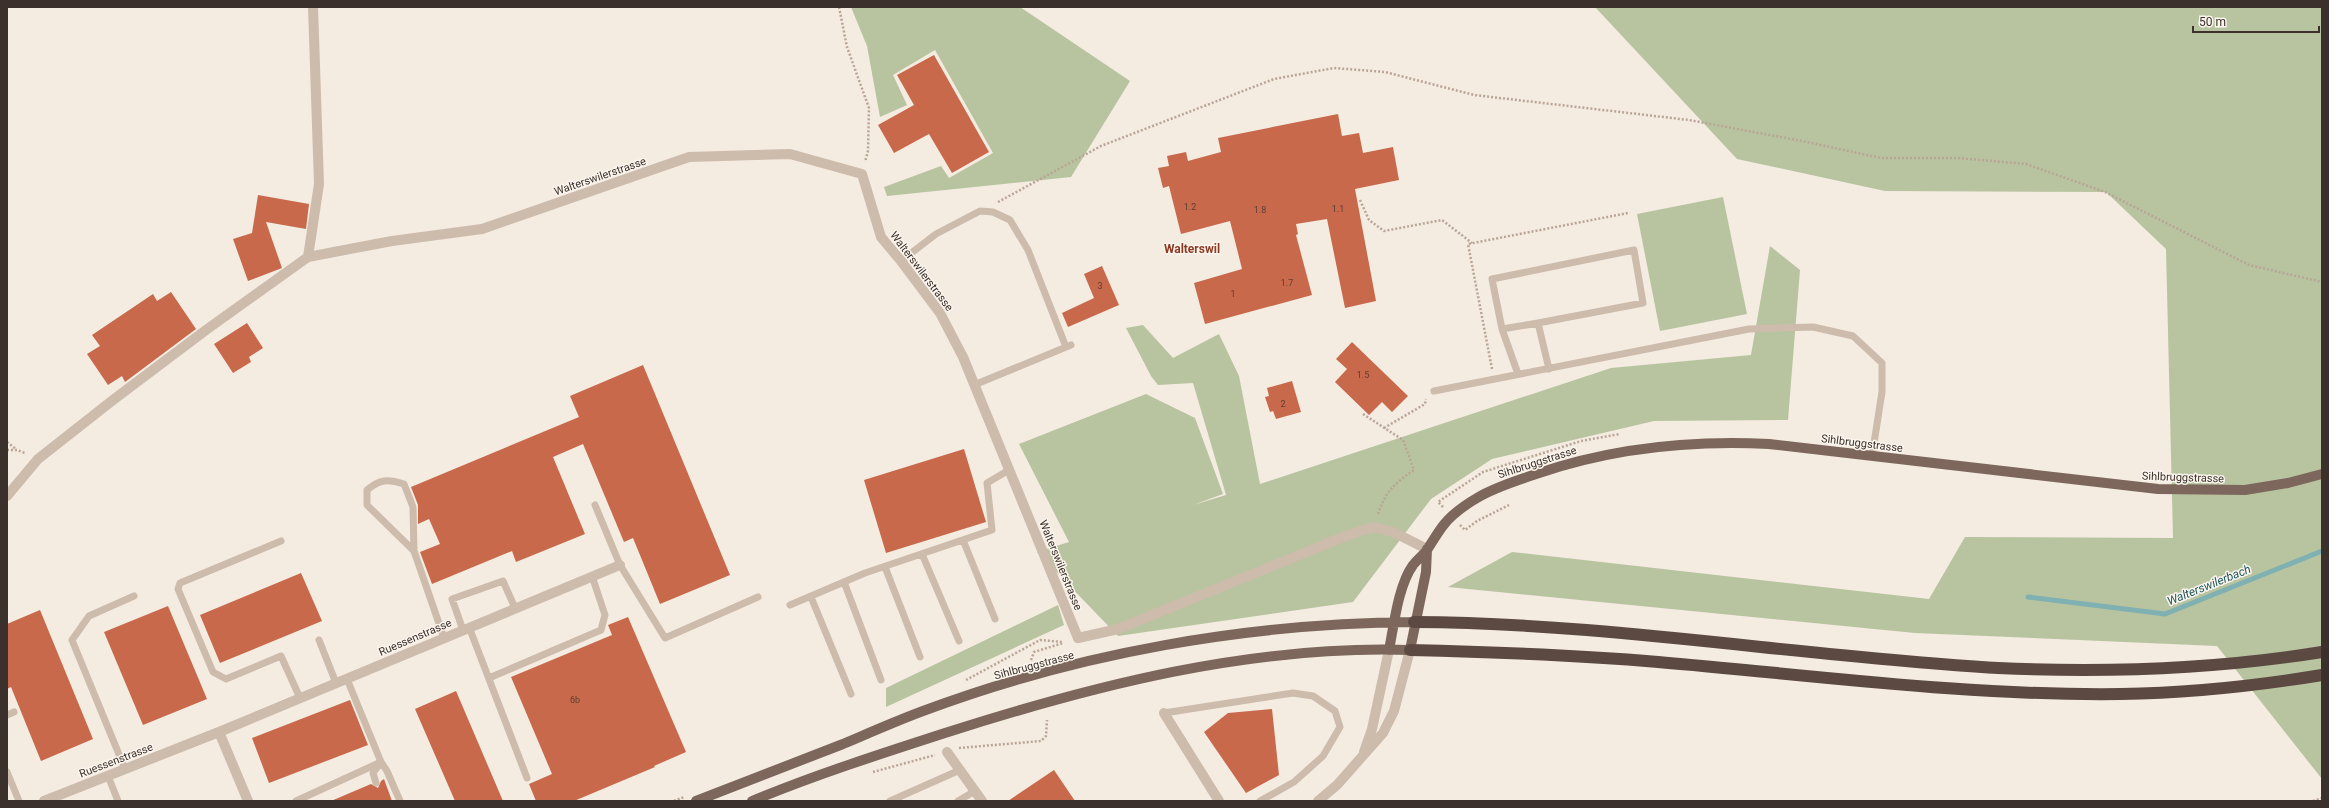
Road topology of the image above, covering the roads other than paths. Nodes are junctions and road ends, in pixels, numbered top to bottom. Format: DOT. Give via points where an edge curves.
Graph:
graph roads {
  1 [pos="313,7"];
  2 [pos="308,257"];
  3 [pos="901,260"];
  4 [pos="1538,323"];
  5 [pos="1502,329"];
  6 [pos="1549,368"];
  7 [pos="1518,374"];
  8 [pos="974,384"];
  9 [pos="1434,391"];
  10 [pos="1872,456"];
  11 [pos="1009,470"];
  12 [pos="2322,474"];
  13 [pos="7,496"];
  14 [pos="595,504"];
  15 [pos="281,540"];
  16 [pos="963,540"];
  17 [pos="1427,550"];
  18 [pos="414,551"];
  19 [pos="922,554"];
  20 [pos="620,565"];
  21 [pos="885,567"];
  22 [pos="592,576"];
  23 [pos="844,582"];
  24 [pos="134,596"];
  25 [pos="811,596"];
  26 [pos="758,597"];
  27 [pos="790,605"];
  28 [pos="515,608"];
  29 [pos="995,619"];
  30 [pos="1394,622"];
  31 [pos="1414,622"];
  32 [pos="466,629"];
  33 [pos="444,638"];
  34 [pos="319,640"];
  35 [pos="959,641"];
  36 [pos="1389,650"];
  37 [pos="1410,650"];
  38 [pos="2322,652"];
  39 [pos="920,657"];
  40 [pos="2322,676"];
  41 [pos="489,678"];
  42 [pos="347,679"];
  43 [pos="881,680"];
  44 [pos="336,683"];
  45 [pos="851,694"];
  46 [pos="300,698"];
  47 [pos="1164,713"];
  48 [pos="219,732"];
  49 [pos="947,752"];
  50 [pos="1362,757"];
  51 [pos="381,762"];
  52 [pos="125,769"];
  53 [pos="960,770"];
  54 [pos="7,772"];
  55 [pos="108,776"];
  56 [pos="527,778"];
  57 [pos="376,783"];
  58 [pos="975,791"];
  59 [pos="19,801"];
  60 [pos="44,801"];
  61 [pos="118,801"];
  62 [pos="248,801"];
  63 [pos="296,801"];
  64 [pos="400,801"];
  65 [pos="696,801"];
  66 [pos="752,801"];
  67 [pos="890,801"];
  68 [pos="958,801"];
  69 [pos="982,801"];
  70 [pos="1219,801"];
  71 [pos="1260,801"];
  72 [pos="1318,801"];
  1 -- 2 [label="street" via="319,184"];
  2 -- 3 [label="street, Walterswilerstrasse" via="392,240 482,229 689,157 790,154 862,174 881,237"];
  2 -- 13 [label="street" via="195,338 38,459"];
  3 -- 8 [label="street, Walterswilerstrasse" via="940,313"];
  3 -- 8 [label="lane" via="936,234 980,211 993,212 1010,220 1028,250 1068,346"];
  4 -- 5 [label="lane"];
  4 -- 5 [label="lane" via="1643,303 1634,250 1492,279"];
  4 -- 6 [label="lane"];
  5 -- 7 [label="lane"];
  6 -- 7 [label="lane"];
  6 -- 10 [label="lane" via="1749,329 1813,327 1853,336 1882,363 1882,392"];
  7 -- 9 [label="lane"];
  8 -- 11 [label="street, Walterswilerstrasse"];
  10 -- 12 [label="main road, Sihlbruggstrasse" via="2173,490 2245,490"];
  10 -- 17 [label="main road, Sihlbruggstrasse" via="1769,444 1724,442 1662,445 1608,454 1566,464 1503,485 1477,498 1443,525"];
  11 -- 16 [label="lane" via="987,484 992,530"];
  11 -- 17 [label="street, Walterswilerstrasse" via="1078,638 1118,629 1348,535 1374,527 1393,532"];
  14 -- 20 [label="lane"];
  15 -- 46 [label="lane" via="180,583 178,589 213,672 226,679 281,656"];
  16 -- 19 [label="lane"];
  16 -- 29 [label="lane"];
  17 -- 30 [label="main road, Sihlbruggstrasse" via="1412,566"];
  17 -- 31 [label="main road" via="1426,572"];
  18 -- 18 [label="lane" via="413,506 404,484 389,479 377,482 367,490 367,506"];
  18 -- 33 [label="lane"];
  19 -- 21 [label="lane"];
  19 -- 35 [label="lane"];
  20 -- 22 [label="street, Ruessenstrasse"];
  20 -- 26 [label="lane" via="664,638"];
  21 -- 23 [label="lane"];
  21 -- 39 [label="lane"];
  22 -- 28 [label="street, Ruessenstrasse"];
  22 -- 41 [label="lane" via="604,615 601,630"];
  23 -- 25 [label="lane"];
  23 -- 43 [label="lane"];
  24 -- 52 [label="lane" via="89,616 72,640"];
  25 -- 27 [label="lane"];
  25 -- 45 [label="lane"];
  28 -- 32 [label="street, Ruessenstrasse"];
  28 -- 32 [label="lane" via="502,581 452,599"];
  30 -- 31 [label="main road, Sihlbruggstrasse"];
  30 -- 36 [label="main road, Sihlbruggstrasse"];
  30 -- 65 [label="main road, Sihlbruggstrasse" via="1275,629 1209,639 1115,656 1020,680 922,711"];
  31 -- 37 [label="main road"];
  31 -- 38 [label="highway" via="1565,628 2000,668 2090,670 2177,667"];
  32 -- 33 [label="street, Ruessenstrasse"];
  32 -- 41 [label="lane"];
  33 -- 42 [label="street, Ruessenstrasse"];
  34 -- 44 [label="lane"];
  36 -- 37 [label="main road"];
  36 -- 50 [label="street" via="1374,723"];
  36 -- 66 [label="main road" via="1344,650 1269,656 1120,682 1031,706 937,736"];
  37 -- 40 [label="highway" via="1570,655 1876,683 2068,694 2177,692"];
  37 -- 50 [label="street" via="1394,711 1383,733"];
  41 -- 56 [label="lane"];
  42 -- 44 [label="street, Ruessenstrasse"];
  42 -- 51 [label="lane"];
  44 -- 46 [label="street, Ruessenstrasse"];
  46 -- 48 [label="street, Ruessenstrasse"];
  47 -- 70 [label="street"];
  47 -- 71 [label="lane" via="1293,693 1313,696 1335,711 1340,727 1323,756 1294,782"];
  48 -- 52 [label="street, Ruessenstrasse"];
  48 -- 62 [label="street"];
  49 -- 53 [label="street"];
  50 -- 72 [label="street" via="1337,785"];
  51 -- 57 [label="lane" via="373,773"];
  51 -- 63 [label="lane"];
  51 -- 64 [label="lane"];
  52 -- 55 [label="street, Ruessenstrasse"];
  53 -- 58 [label="street"];
  53 -- 67 [label="lane"];
  54 -- 59 [label="lane"];
  55 -- 60 [label="street, Ruessenstrasse"];
  55 -- 61 [label="lane"];
  58 -- 68 [label="lane"];
  58 -- 69 [label="street"];
}
